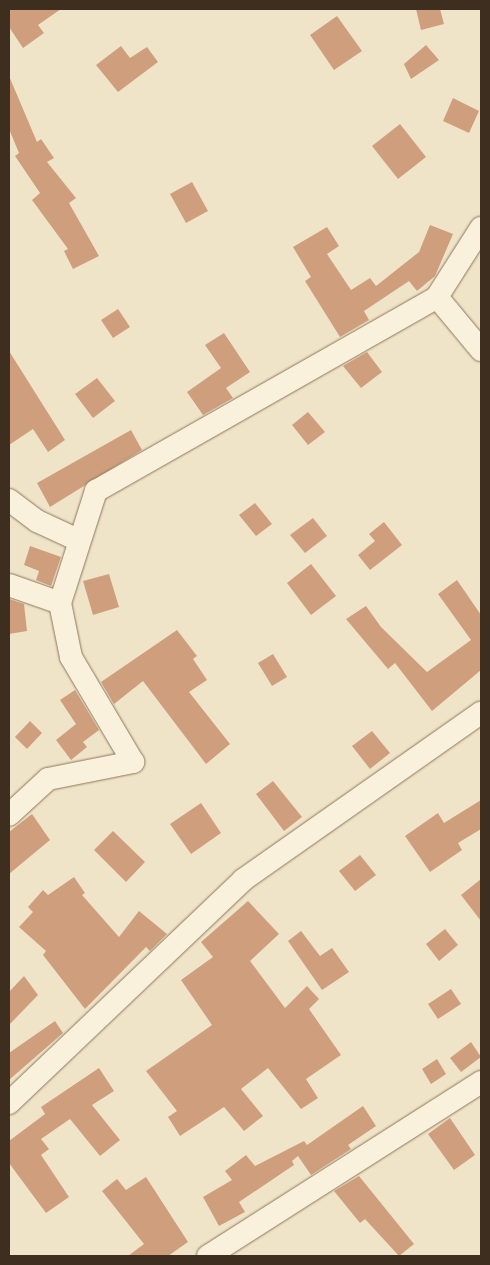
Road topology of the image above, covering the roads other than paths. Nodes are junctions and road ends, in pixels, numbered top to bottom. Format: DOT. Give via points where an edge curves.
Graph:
graph roads {
  1 [pos="481,228"];
  2 [pos="438,298"];
  3 [pos="481,350"];
  4 [pos="9,500"];
  5 [pos="80,541"];
  6 [pos="9,585"];
  7 [pos="60,603"];
  8 [pos="481,713"];
  9 [pos="9,816"];
  10 [pos="481,1082"];
  11 [pos="9,1103"];
  12 [pos="208,1256"];
  1 -- 2 [label="street"];
  2 -- 3 [label="street"];
  2 -- 5 [label="street" via="96,491"];
  4 -- 5 [label="street" via="37,520"];
  5 -- 7 [label="street"];
  6 -- 7 [label="street"];
  7 -- 9 [label="street" via="71,658 133,762 48,779"];
  8 -- 11 [label="street" via="243,880"];
  10 -- 12 [label="street"];
}
